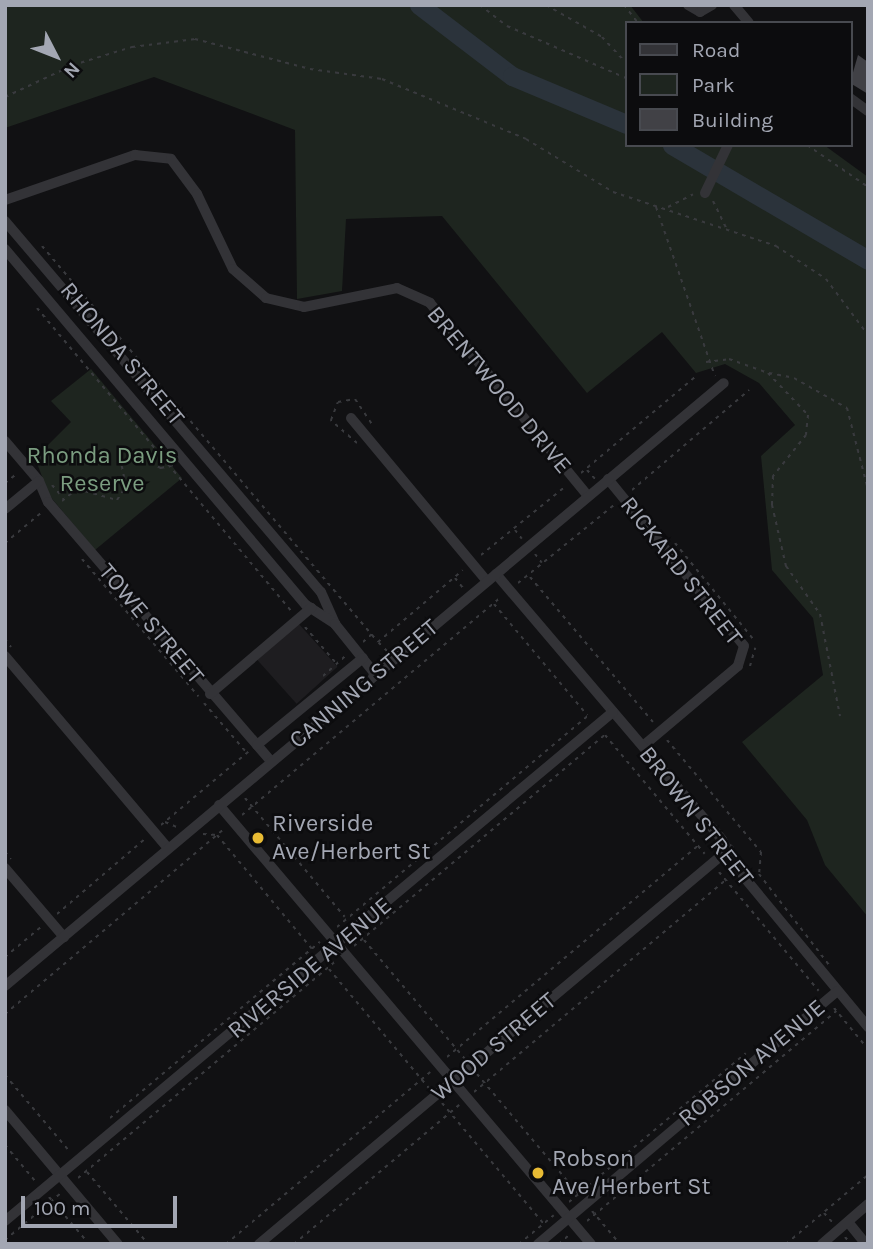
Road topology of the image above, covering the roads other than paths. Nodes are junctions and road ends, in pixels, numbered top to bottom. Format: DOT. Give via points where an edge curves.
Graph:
graph roads {
  1 [pos="688,5"];
  2 [pos="712,5"];
  3 [pos="734,5"];
  4 [pos="746,21"];
  5 [pos="852,100"];
  6 [pos="868,111"];
  7 [pos="727,147"];
  8 [pos="30,191"];
  9 [pos="705,193"];
  10 [pos="5,200"];
  11 [pos="5,209"];
  12 [pos="5,221"];
  13 [pos="5,248"];
  14 [pos="724,383"];
  15 [pos="351,418"];
  16 [pos="5,441"];
  17 [pos="221,471"];
  18 [pos="608,480"];
  19 [pos="39,481"];
  20 [pos="205,484"];
  21 [pos="588,496"];
  22 [pos="5,509"];
  23 [pos="491,577"];
  24 [pos="311,608"];
  25 [pos="335,624"];
  26 [pos="5,656"];
  27 [pos="363,658"];
  28 [pos="375,674"];
  29 [pos="210,694"];
  30 [pos="613,712"];
  31 [pos="257,746"];
  32 [pos="643,746"];
  33 [pos="271,761"];
  34 [pos="219,805"];
  35 [pos="168,848"];
  36 [pos="729,849"];
  37 [pos="5,868"];
  38 [pos="64,937"];
  39 [pos="343,948"];
  40 [pos="5,986"];
  41 [pos="837,991"];
  42 [pos="868,1027"];
  43 [pos="454,1082"];
  44 [pos="5,1110"];
  45 [pos="56,1171"];
  46 [pos="868,1204"];
  47 [pos="569,1218"];
  48 [pos="5,1221"];
  49 [pos="848,1222"];
  50 [pos="118,1244"];
  51 [pos="259,1244"];
  52 [pos="538,1244"];
  53 [pos="591,1244"];
  54 [pos="821,1244"];
  55 [pos="866,1244"];
  1 -- 2 [label="street" via="700,12"];
  3 -- 4 [label="street"];
  5 -- 6 [label="street"];
  7 -- 9 [label="street"];
  8 -- 10 [label="street"];
  8 -- 11 [label="street"];
  8 -- 21 [label="street, BRENTWOOD DRIVE" via="135,155 172,159 250,287 284,305 304,307 380,288 413,293 446,321"];
  12 -- 17 [label="street, RHONDA STREET"];
  13 -- 20 [label="street, RHONDA STREET"];
  14 -- 18 [label="street, CANNING STREET"];
  15 -- 23 [label="street, BROWN STREET" via="472,563"];
  16 -- 19 [label="street, TOWE STREET"];
  17 -- 20 [label="street"];
  17 -- 25 [label="street, RHONDA STREET" via="321,592"];
  18 -- 21 [label="street, CANNING STREET"];
  18 -- 32 [label="street, RICKARD STREET" via="744,646 738,666"];
  19 -- 22 [label="street"];
  19 -- 29 [label="street, TOWE STREET"];
  20 -- 24 [label="street, RHONDA STREET"];
  21 -- 23 [label="street, CANNING STREET"];
  23 -- 28 [label="street, CANNING STREET"];
  23 -- 30 [label="street, BROWN STREET" via="509,590"];
  24 -- 25 [label="street, RHONDA STREET"];
  24 -- 29 [label="street"];
  25 -- 27 [label="street, RHONDA STREET"];
  26 -- 35 [label="street"];
  27 -- 28 [label="street, RHONDA STREET"];
  27 -- 31 [label="street"];
  28 -- 33 [label="street, CANNING STREET"];
  29 -- 31 [label="street, TOWE STREET"];
  30 -- 32 [label="street, BROWN STREET"];
  30 -- 39 [label="street, RIVERSIDE AVENUE"];
  31 -- 33 [label="street, TOWE STREET"];
  32 -- 36 [label="street, BROWN STREET"];
  33 -- 34 [label="street, CANNING STREET"];
  34 -- 35 [label="street, CANNING STREET"];
  34 -- 39 [label="street"];
  35 -- 38 [label="street, CANNING STREET"];
  36 -- 41 [label="street, BROWN STREET" via="744,877"];
  36 -- 43 [label="street, WOOD STREET"];
  37 -- 38 [label="street"];
  38 -- 40 [label="street, CANNING STREET"];
  39 -- 43 [label="street"];
  39 -- 45 [label="street, RIVERSIDE AVENUE"];
  41 -- 42 [label="street, BROWN STREET"];
  41 -- 47 [label="street, ROBSON AVENUE" via="823,995"];
  43 -- 47 [label="street"];
  43 -- 51 [label="street, WOOD STREET"];
  44 -- 45 [label="street"];
  45 -- 48 [label="street, RIVERSIDE AVENUE"];
  45 -- 50 [label="street"];
  46 -- 49 [label="street"];
  47 -- 52 [label="street, ROBSON AVENUE"];
  47 -- 53 [label="street"];
  49 -- 54 [label="street"];
  49 -- 55 [label="street"];
}
